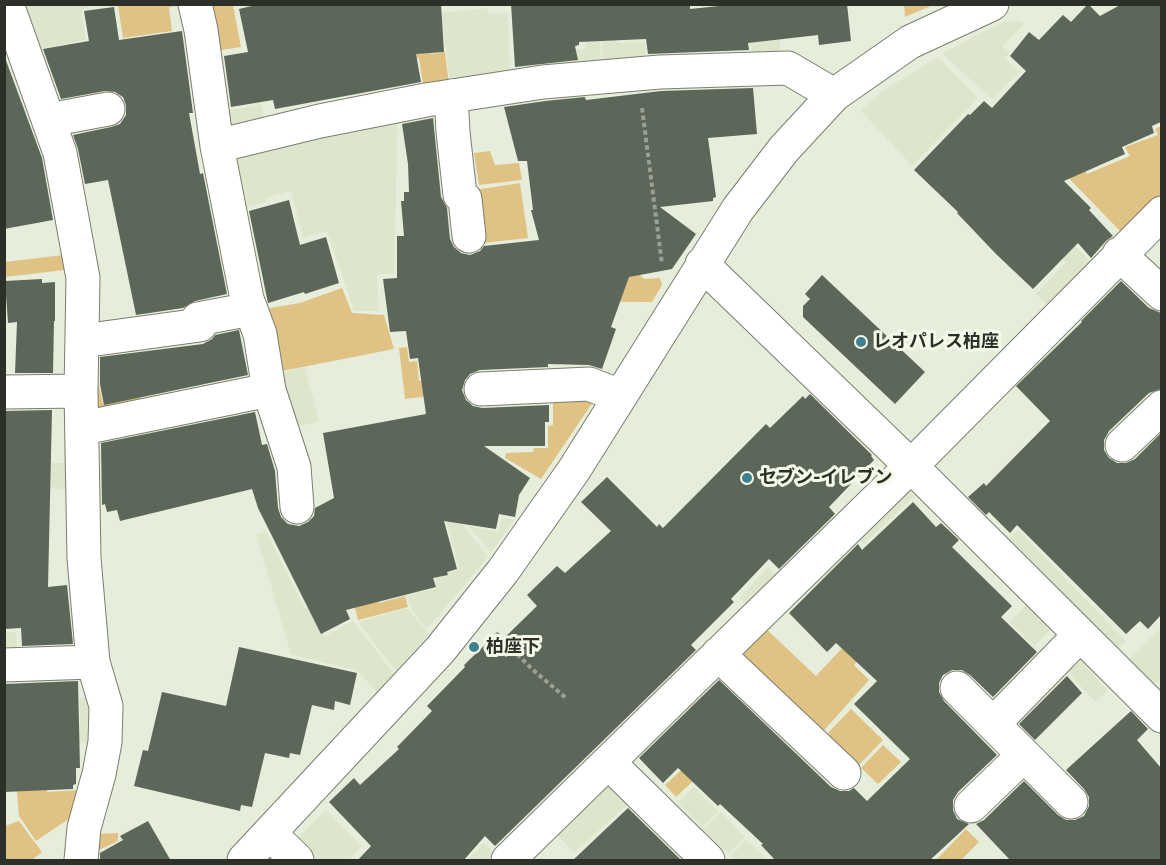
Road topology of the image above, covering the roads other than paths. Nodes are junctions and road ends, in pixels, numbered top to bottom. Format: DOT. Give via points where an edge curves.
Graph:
graph roads {
  1 [pos="8,4"];
  2 [pos="195,4"];
  3 [pos="992,4"];
  4 [pos="834,95"];
  5 [pos="451,96"];
  6 [pos="108,109"];
  7 [pos="48,120"];
  8 [pos="217,146"];
  9 [pos="1161,213"];
  10 [pos="470,236"];
  11 [pos="1119,254"];
  12 [pos="702,264"];
  13 [pos="1161,294"];
  14 [pos="251,309"];
  15 [pos="82,341"];
  16 [pos="481,389"];
  17 [pos="269,390"];
  18 [pos="81,391"];
  19 [pos="4,392"];
  20 [pos="620,396"];
  21 [pos="1161,407"];
  22 [pos="83,428"];
  23 [pos="1122,445"];
  24 [pos="911,466"];
  25 [pos="297,507"];
  26 [pos="1080,635"];
  27 [pos="718,654"];
  28 [pos="93,662"];
  29 [pos="4,665"];
  30 [pos="957,688"];
  31 [pos="1161,716"];
  32 [pos="993,724"];
  33 [pos="1024,755"];
  34 [pos="609,763"];
  35 [pos="844,773"];
  36 [pos="1071,802"];
  37 [pos="971,806"];
  38 [pos="269,833"];
  39 [pos="81,861"];
  40 [pos="244,861"];
  41 [pos="297,861"];
  42 [pos="508,861"];
  43 [pos="708,861"];
  1 -- 7 [label="street"];
  2 -- 8 [label="street"];
  3 -- 4 [label="street" via="910,42"];
  4 -- 5 [label="street" via="788,68 638,74 543,82"];
  4 -- 12 [label="street" via="784,149"];
  5 -- 8 [label="street"];
  5 -- 10 [label="street" via="460,195 465,199"];
  6 -- 7 [label="street"];
  7 -- 15 [label="street" via="60,153 82,278"];
  8 -- 14 [label="street"];
  9 -- 11 [label="street"];
  11 -- 13 [label="street"];
  11 -- 24 [label="street"];
  12 -- 20 [label="street"];
  12 -- 24 [label="street"];
  14 -- 15 [label="street" via="198,319 200,325"];
  14 -- 17 [label="street" via="260,334"];
  15 -- 18 [label="street"];
  16 -- 20 [label="street" via="589,384"];
  17 -- 22 [label="street"];
  17 -- 25 [label="street" via="294,467"];
  18 -- 19 [label="street"];
  18 -- 22 [label="street"];
  20 -- 38 [label="street" via="574,470 440,650"];
  21 -- 23 [label="street"];
  22 -- 28 [label="street" via="84,558"];
  24 -- 26 [label="street"];
  24 -- 27 [label="street"];
  26 -- 31 [label="street"];
  26 -- 32 [label="street"];
  27 -- 34 [label="street"];
  27 -- 35 [label="street"];
  28 -- 29 [label="street"];
  28 -- 39 [label="street" via="106,706 105,742 84,828"];
  30 -- 32 [label="street"];
  32 -- 33 [label="street"];
  33 -- 36 [label="street"];
  33 -- 37 [label="street"];
  34 -- 42 [label="street"];
  34 -- 43 [label="street"];
  38 -- 40 [label="street"];
  38 -- 41 [label="street"];
}
